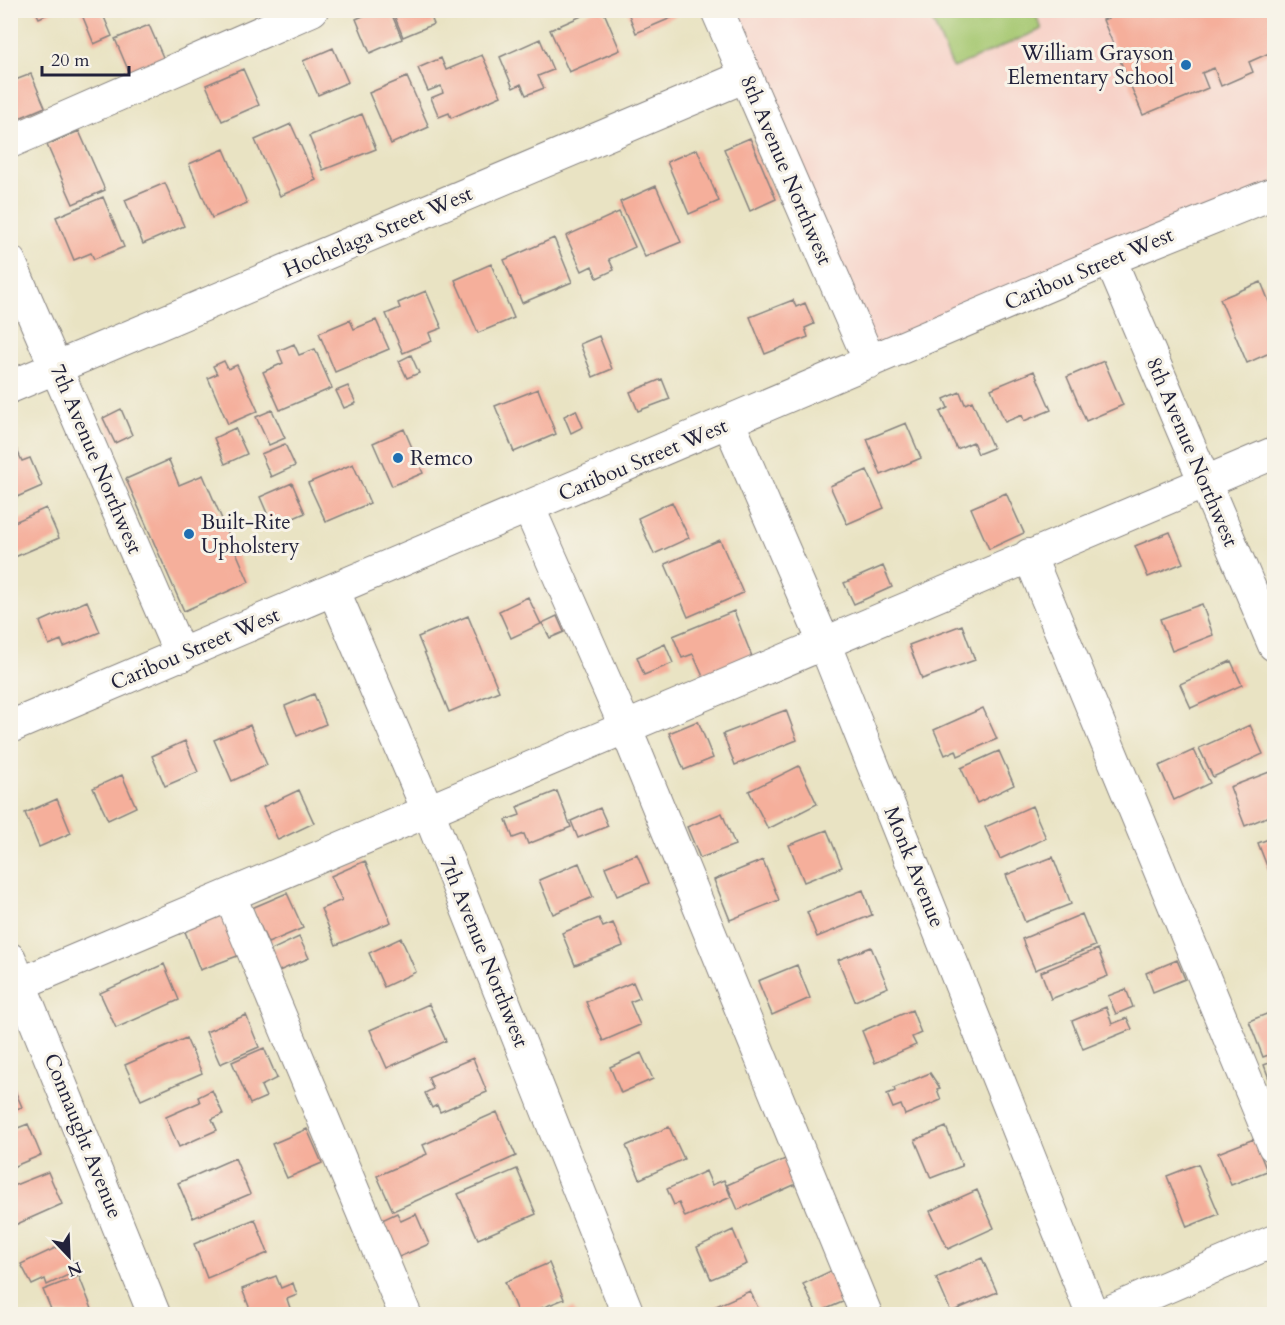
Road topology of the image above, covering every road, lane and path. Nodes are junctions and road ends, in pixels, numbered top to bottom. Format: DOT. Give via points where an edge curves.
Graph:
graph roads {
  1 [pos="312,10"];
  2 [pos="717,10"];
  3 [pos="746,76"];
  4 [pos="10,142"];
  5 [pos="1275,193"];
  6 [pos="1110,259"];
  7 [pos="10,262"];
  8 [pos="870,362"];
  9 [pos="57,368"];
  10 [pos="10,387"];
  11 [pos="729,423"];
  12 [pos="1275,453"];
  13 [pos="1205,482"];
  14 [pos="530,508"];
  15 [pos="1029,555"];
  16 [pos="334,591"];
  17 [pos="825,645"];
  18 [pos="1275,645"];
  19 [pos="181,656"];
  20 [pos="625,726"];
  21 [pos="10,727"];
  22 [pos="428,811"];
  23 [pos="230,896"];
  24 [pos="14,976"];
  25 [pos="1275,1146"];
  26 [pos="1275,1241"];
  27 [pos="154,1314"];
  28 [pos="405,1314"];
  29 [pos="628,1314"];
  30 [pos="866,1314"];
  31 [pos="1092,1314"];
  32 [pos="1104,1314"];
  1 -- 4 [label="street"];
  2 -- 3 [label="street, 8th Avenue Northwest"];
  3 -- 8 [label="street, 8th Avenue Northwest"];
  3 -- 9 [label="street, Hochelaga Street West"];
  5 -- 6 [label="street, Caribou Street West"];
  6 -- 8 [label="street, Caribou Street West"];
  6 -- 13 [label="street, 8th Avenue Northwest"];
  7 -- 9 [label="street, 7th Avenue Northwest"];
  8 -- 11 [label="street, Caribou Street West"];
  9 -- 10 [label="street, Hochelaga Street West"];
  9 -- 19 [label="street, 7th Avenue Northwest"];
  11 -- 14 [label="street, Caribou Street West"];
  11 -- 17 [label="street, Monk Avenue"];
  12 -- 13 [label="street"];
  13 -- 15 [label="street"];
  13 -- 18 [label="street, 8th Avenue Northwest"];
  14 -- 16 [label="street, Caribou Street West"];
  14 -- 20 [label="street"];
  15 -- 17 [label="street"];
  15 -- 25 [label="street"];
  16 -- 19 [label="street, Caribou Street West"];
  16 -- 22 [label="street, 7th Avenue Northwest"];
  17 -- 20 [label="street"];
  17 -- 31 [label="street, Monk Avenue"];
  19 -- 21 [label="street, Caribou Street West"];
  20 -- 22 [label="street"];
  20 -- 30 [label="street"];
  22 -- 23 [label="street"];
  22 -- 29 [label="street, 7th Avenue Northwest"];
  23 -- 24 [label="street"];
  23 -- 28 [label="street"];
  24 -- 27 [label="street, Connaught Avenue"];
  26 -- 32 [label="street"];
}
